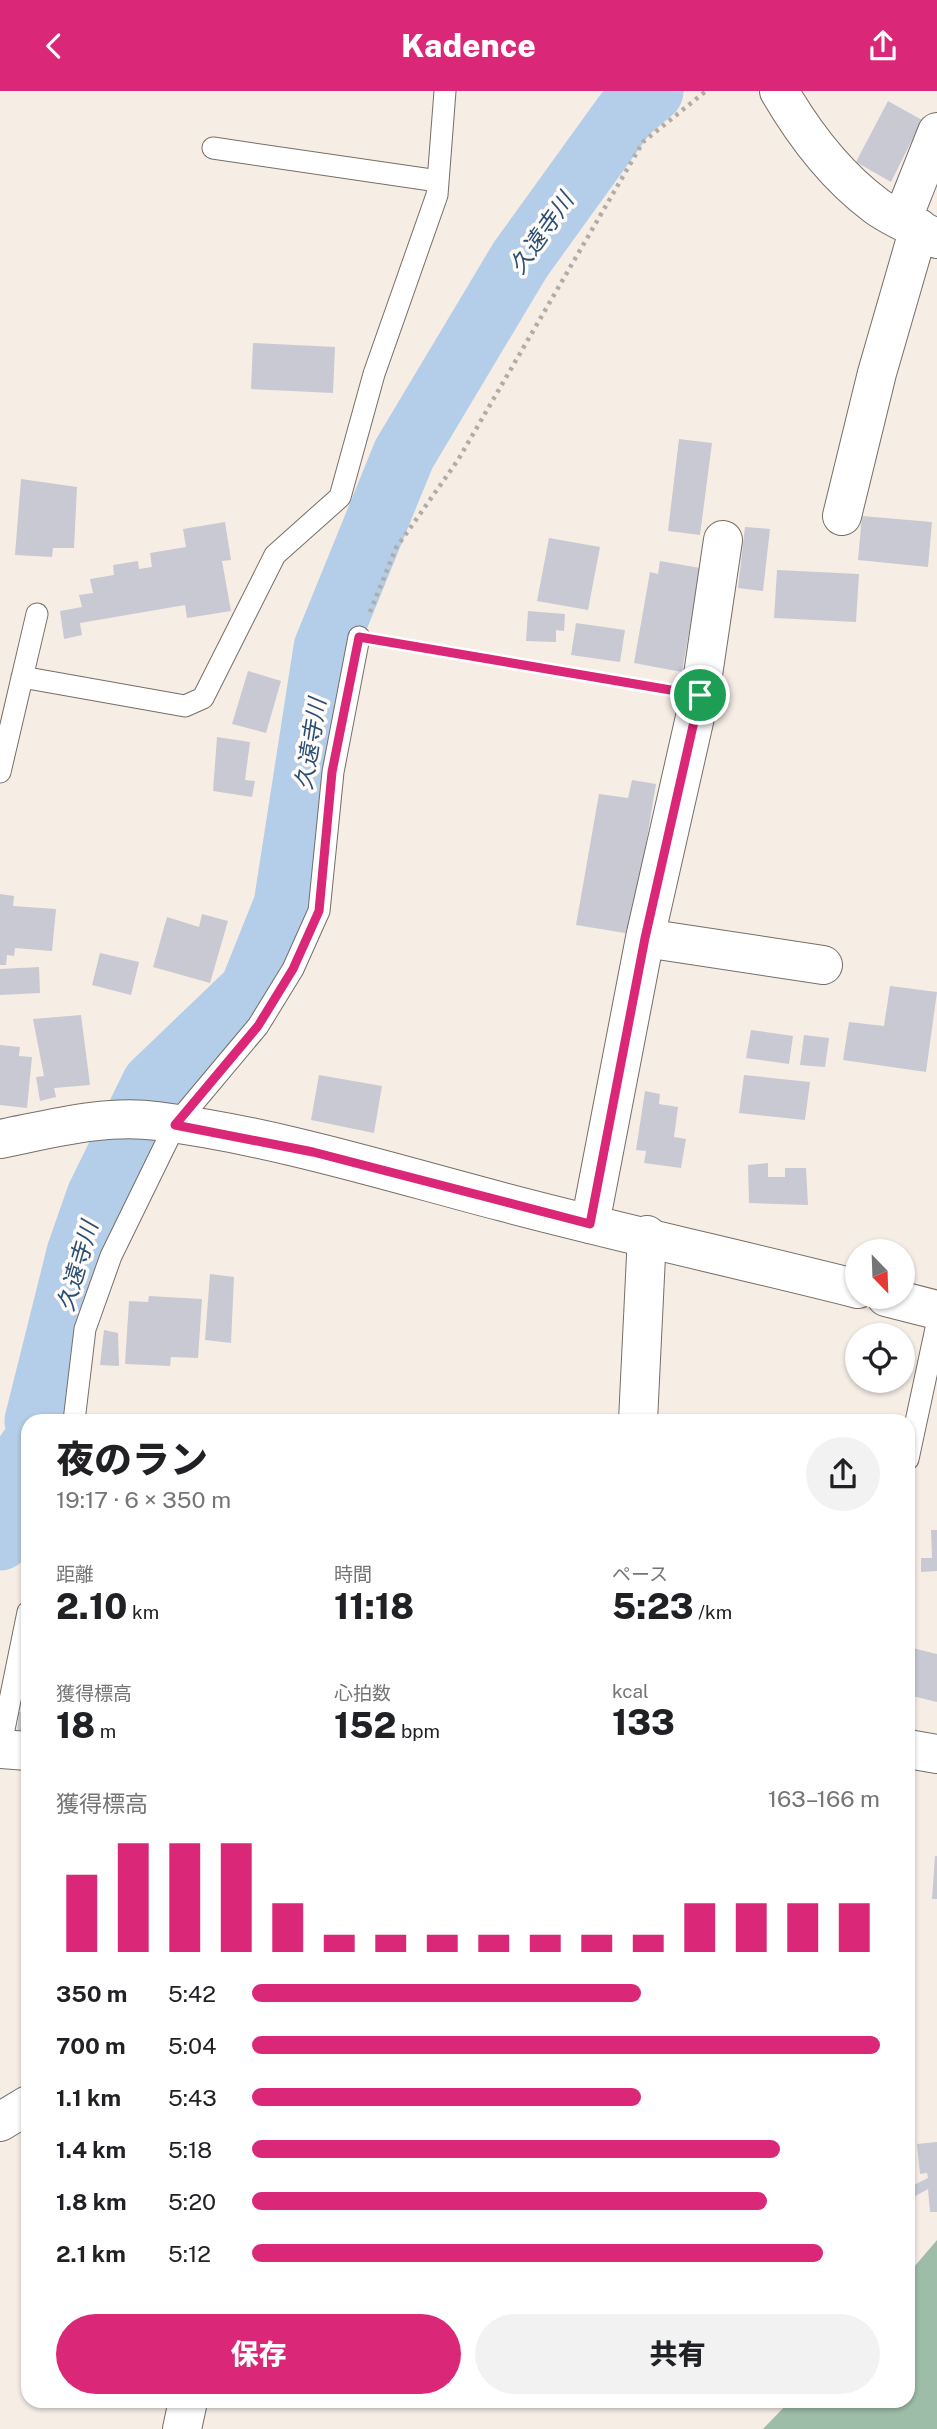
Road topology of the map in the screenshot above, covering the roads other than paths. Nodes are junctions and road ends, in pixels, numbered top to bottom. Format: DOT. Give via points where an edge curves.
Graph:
graph roads {
  1 [pos="445,91"];
  2 [pos="779,91"];
  3 [pos="937,132"];
  4 [pos="213,148"];
  5 [pos="438,181"];
  6 [pos="919,229"];
  7 [pos="842,516"];
  8 [pos="723,540"];
  9 [pos="37,614"];
  10 [pos="359,637"];
  11 [pos="22,677"];
  12 [pos="0,772"];
  13 [pos="645,938"];
  14 [pos="823,965"];
  15 [pos="166,1123"];
  16 [pos="0,1139"];
  17 [pos="590,1224"];
  18 [pos="647,1235"];
  19 [pos="845,1286"];
  20 [pos="915,1304"];
  21 [pos="937,1310"];
  22 [pos="937,1324"];
  23 [pos="75,1414"];
  24 [pos="638,1414"];
  25 [pos="915,1426"];
  26 [pos="21,1646"];
  27 [pos="0,1749"];
  28 [pos="21,1750"];
  29 [pos="915,1750"];
  30 [pos="937,1755"];
  31 [pos="21,2109"];
  32 [pos="0,2122"];
  33 [pos="186,2408"];
  34 [pos="182,2429"];
  1 -- 5 [label="lane"];
  2 -- 6 [label="street" via="798,124 838,171 877,207"];
  3 -- 6 [label="street"];
  4 -- 5 [label="lane"];
  5 -- 11 [label="lane" via="438,195 374,374 341,497 275,555 203,698 185,706"];
  6 -- 7 [label="street"];
  8 -- 13 [label="street" via="700,695"];
  9 -- 11 [label="lane"];
  10 -- 15 [label="lane" via="332,772 319,911 293,969 258,1026"];
  11 -- 12 [label="lane"];
  13 -- 14 [label="street"];
  13 -- 17 [label="street"];
  15 -- 16 [label="street" via="97,1120"];
  15 -- 17 [label="street" via="313,1152"];
  15 -- 23 [label="lane" via="85,1329"];
  17 -- 18 [label="street"];
  18 -- 19 [label="street"];
  18 -- 24 [label="street"];
  20 -- 21 [label="street"];
  22 -- 25 [label="lane"];
  26 -- 27 [label="lane"];
  27 -- 28 [label="street"];
  29 -- 30 [label="street"];
  31 -- 32 [label="street"];
  33 -- 34 [label="street"];
}
